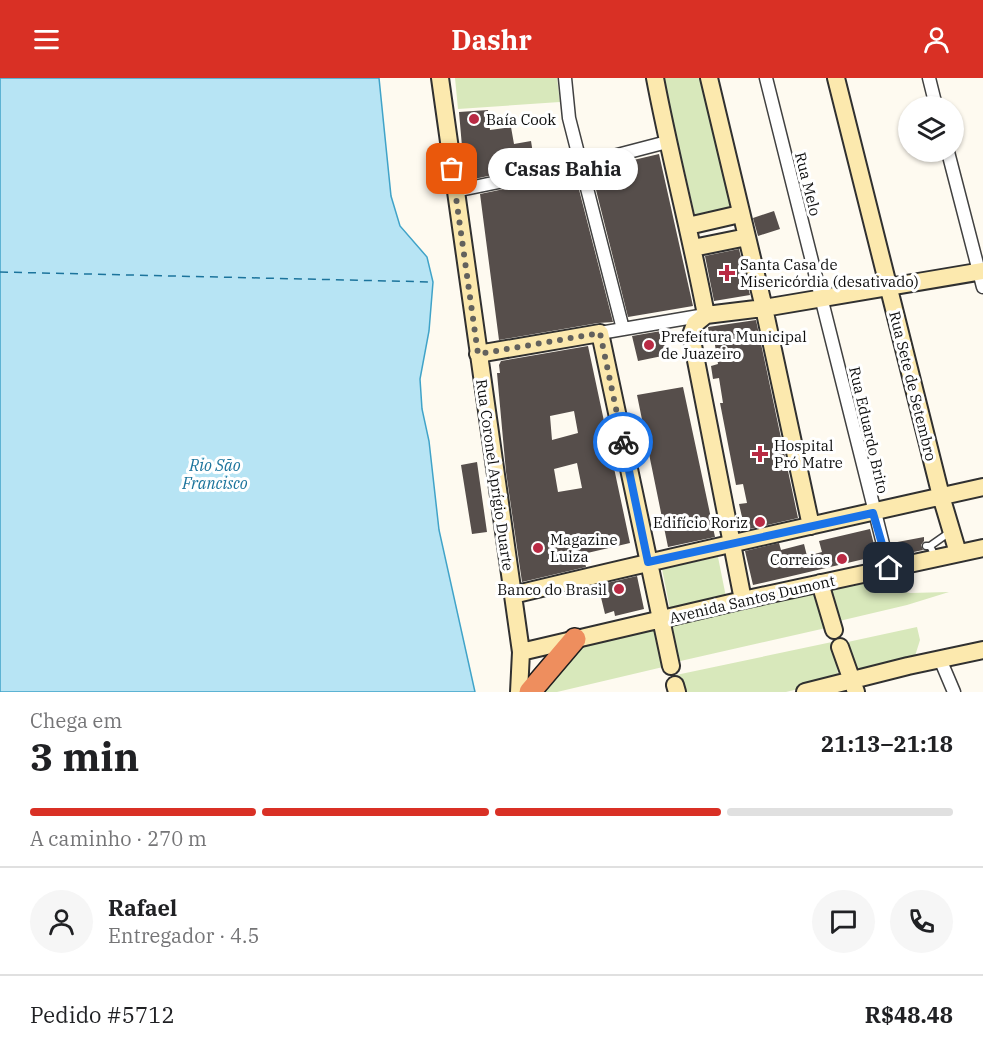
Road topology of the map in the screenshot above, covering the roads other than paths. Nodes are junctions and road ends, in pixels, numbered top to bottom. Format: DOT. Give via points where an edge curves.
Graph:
graph roads {
  1 [pos="565,78"];
  2 [pos="654,78"];
  3 [pos="709,78"];
  4 [pos="766,78"];
  5 [pos="836,78"];
  6 [pos="929,78"];
  7 [pos="441,79"];
  8 [pos="934,96"];
  9 [pos="667,142"];
  10 [pos="951,162"];
  11 [pos="582,165"];
  12 [pos="458,190"];
  13 [pos="740,214"];
  14 [pos="688,225"];
  15 [pos="747,237"];
  16 [pos="693,248"];
  17 [pos="981,277"];
  18 [pos="888,287"];
  19 [pos="822,297"];
  20 [pos="764,308"];
  21 [pos="706,315"];
  22 [pos="623,329"];
  23 [pos="600,333"];
  24 [pos="478,354"];
  25 [pos="983,487"];
  26 [pos="941,496"];
  27 [pos="873,513"];
  28 [pos="811,526"];
  29 [pos="952,531"];
  30 [pos="732,543"];
  31 [pos="983,548"];
  32 [pos="931,550"];
  33 [pos="958,553"];
  34 [pos="890,560"];
  35 [pos="648,562"];
  36 [pos="820,583"];
  37 [pos="513,596"];
  38 [pos="743,600"];
  39 [pos="660,620"];
  40 [pos="834,630"];
  41 [pos="569,645"];
  42 [pos="840,647"];
  43 [pos="983,650"];
  44 [pos="521,652"];
  45 [pos="940,659"];
  46 [pos="671,666"];
  47 [pos="853,686"];
  48 [pos="833,689"];
  49 [pos="519,692"];
  50 [pos="530,692"];
  51 [pos="805,692"];
  52 [pos="954,692"];
  1 -- 11 [label="street" via="569,118"];
  2 -- 9 [label="street"];
  3 -- 13 [label="street"];
  4 -- 19 [label="street, Rua Melo"];
  5 -- 18 [label="street, Rua Sete de Setembro"];
  6 -- 8 [label="street"];
  7 -- 12 [label="street, Rua Coronel Aprígio Duarte"];
  9 -- 11 [label="street"];
  9 -- 14 [label="street"];
  10 -- 17 [label="street"];
  11 -- 12 [label="street"];
  11 -- 22 [label="street"];
  12 -- 24 [label="street, Rua Coronel Aprígio Duarte"];
  13 -- 14 [label="street"];
  13 -- 15 [label="street"];
  14 -- 16 [label="street"];
  15 -- 16 [label="street"];
  15 -- 20 [label="street"];
  16 -- 21 [label="street"];
  17 -- 18 [label="street"];
  18 -- 19 [label="street"];
  18 -- 26 [label="street, Rua Sete de Setembro"];
  19 -- 20 [label="street"];
  19 -- 27 [label="street, Rua Eduardo Brito"];
  20 -- 21 [label="street"];
  20 -- 28 [label="street"];
  21 -- 22 [label="street"];
  21 -- 30 [label="street" via="695,324 691,335"];
  22 -- 23 [label="street"];
  23 -- 24 [label="street"];
  23 -- 35 [label="street"];
  24 -- 37 [label="street, Rua Coronel Aprígio Duarte"];
  25 -- 26 [label="street"];
  26 -- 27 [label="street"];
  26 -- 29 [label="street, Rua Sete de Setembro"];
  27 -- 28 [label="street"];
  27 -- 34 [label="street, Rua Eduardo Brito"];
  28 -- 30 [label="street"];
  29 -- 32 [label="lane"];
  29 -- 33 [label="street, Rua Sete de Setembro"];
  30 -- 35 [label="street"];
  30 -- 38 [label="street"];
  31 -- 33 [label="street, Avenida Santos Dumont"];
  32 -- 33 [label="street, Avenida Santos Dumont"];
  32 -- 34 [label="street, Avenida Santos Dumont"];
  34 -- 36 [label="street, Avenida Santos Dumont"];
  35 -- 37 [label="street"];
  35 -- 39 [label="street"];
  36 -- 38 [label="street, Avenida Santos Dumont"];
  36 -- 40 [label="street"];
  37 -- 44 [label="street, Rua Coronel Aprígio Duarte"];
  38 -- 39 [label="street, Avenida Santos Dumont"];
  39 -- 41 [label="street, Avenida Santos Dumont"];
  39 -- 46 [label="street"];
  41 -- 44 [label="street, Avenida Santos Dumont"];
  41 -- 50 [label="highway"];
  42 -- 47 [label="street"];
  43 -- 45 [label="street"];
  44 -- 49 [label="street, Rua Coronel Aprígio Duarte"];
  45 -- 47 [label="street"];
  45 -- 52 [label="street"];
  47 -- 48 [label="street"];
  48 -- 51 [label="street"];
}
